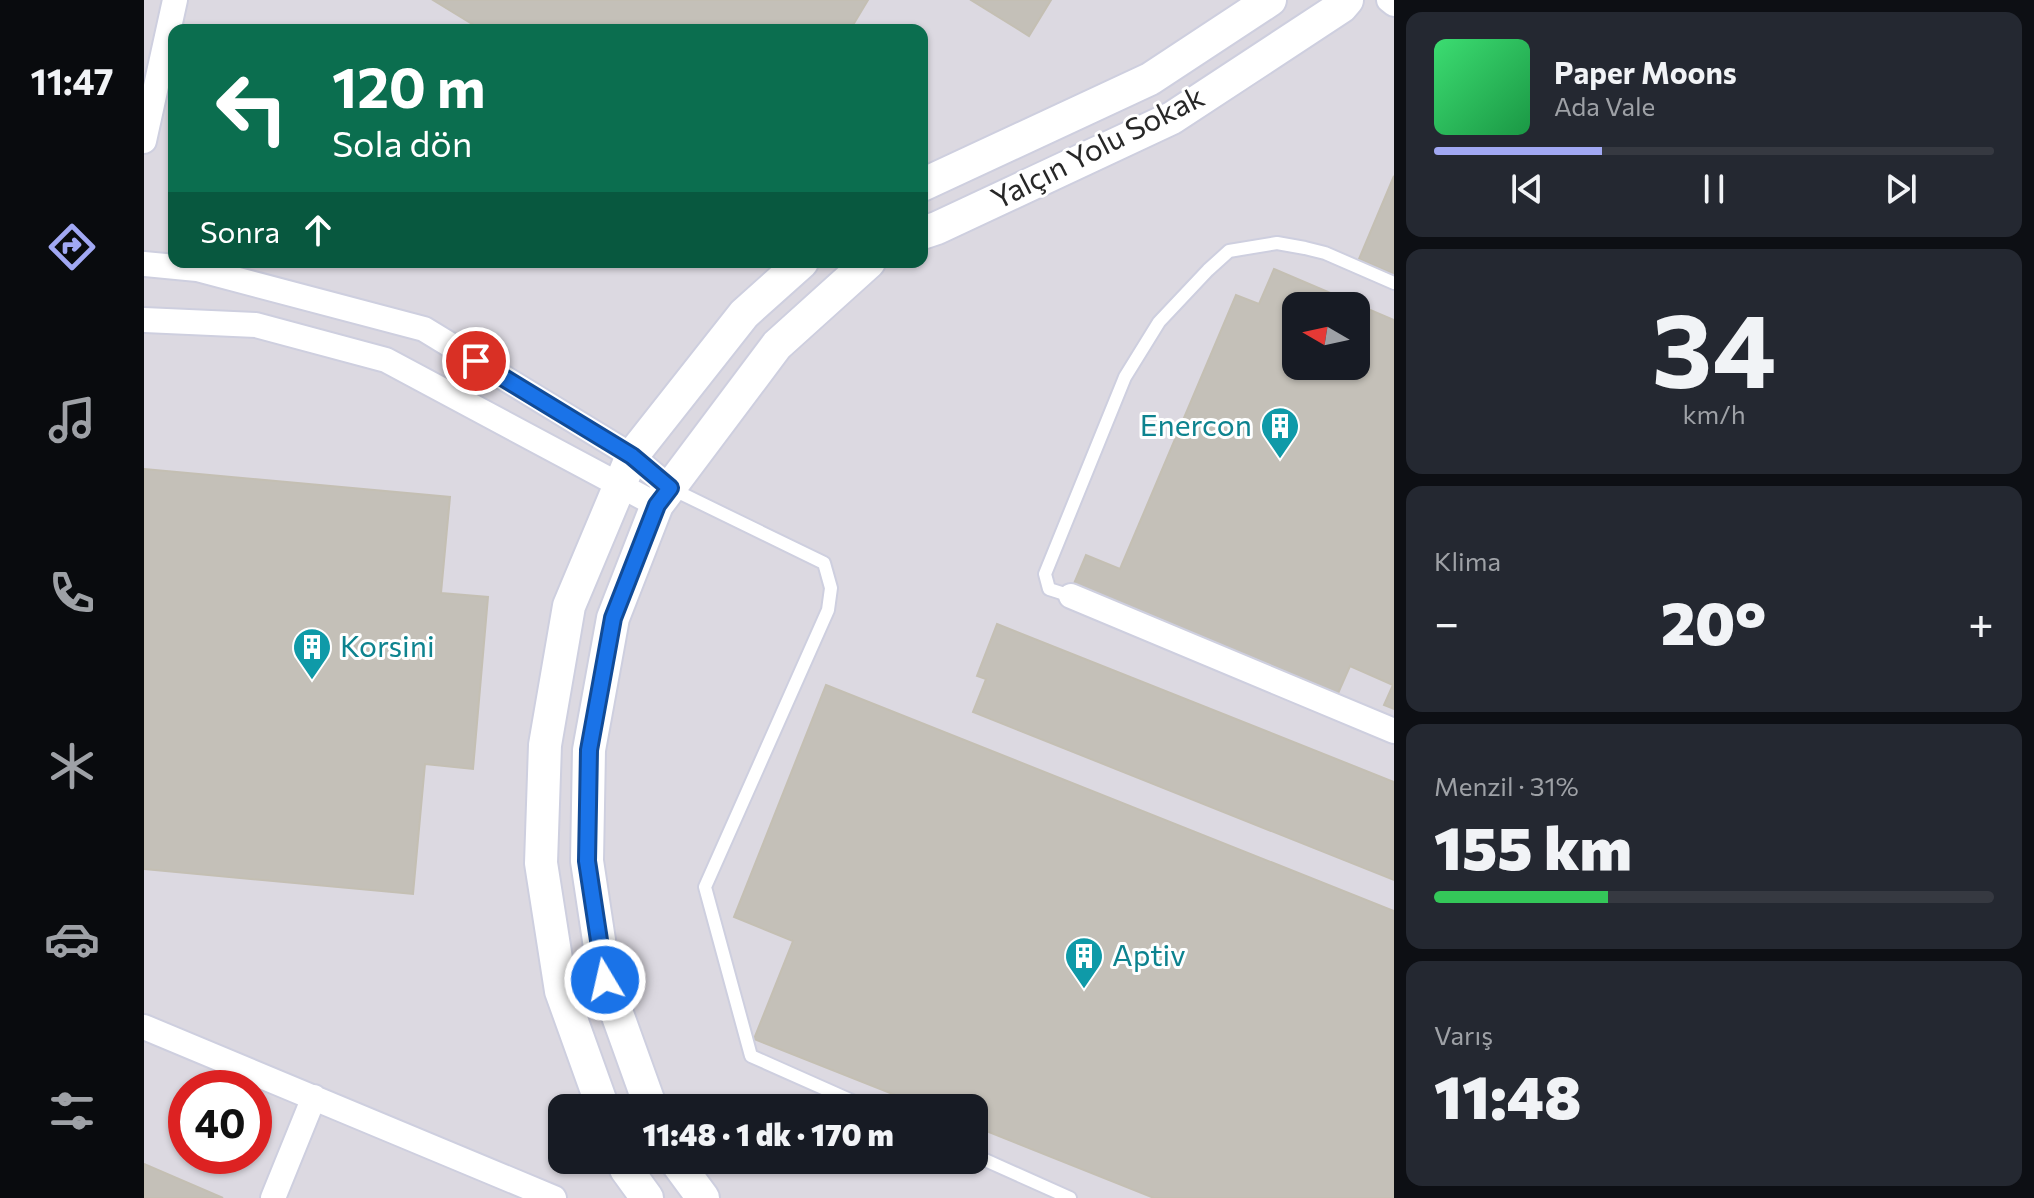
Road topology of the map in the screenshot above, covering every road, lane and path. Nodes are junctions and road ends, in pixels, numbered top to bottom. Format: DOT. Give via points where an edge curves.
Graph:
graph roads {
  1 [pos="175,0"];
  2 [pos="1270,0"];
  3 [pos="1347,0"];
  4 [pos="170,24"];
  5 [pos="168,32"];
  6 [pos="144,141"];
  7 [pos="928,182"];
  8 [pos="928,231"];
  9 [pos="144,264"];
  10 [pos="168,266"];
  11 [pos="186,268"];
  12 [pos="795,268"];
  13 [pos="862,268"];
  14 [pos="1394,283"];
  15 [pos="144,320"];
  16 [pos="626,470"];
  17 [pos="664,497"];
  18 [pos="1071,596"];
  19 [pos="1394,731"];
  20 [pos="144,1027"];
  21 [pos="598,1094"];
  22 [pos="646,1094"];
  23 [pos="836,1094"];
  24 [pos="314,1097"];
  25 [pos="988,1161"];
  26 [pos="630,1174"];
  27 [pos="685,1174"];
  28 [pos="273,1198"];
  29 [pos="554,1198"];
  30 [pos="647,1198"];
  31 [pos="703,1198"];
  32 [pos="1070,1198"];
  1 -- 4 [label="street"];
  2 -- 7 [label="street, Yalçın Yolu Sokak" via="1150,79"];
  3 -- 8 [label="street, Yalçın Yolu Sokak" via="1172,118"];
  5 -- 6 [label="street"];
  9 -- 10 [label="street"];
  11 -- 16 [label="street" via="424,329"];
  12 -- 16 [label="street" via="744,314"];
  13 -- 17 [label="street" via="777,345"];
  14 -- 18 [label="lane" via="1325,253 1277,243 1229,251 1208,270 1159,322 1125,377 1045,574 1049,589"];
  15 -- 16 [label="street" via="256,325 386,360"];
  16 -- 17 [label="street"];
  16 -- 21 [label="street" via="569,606 545,745 541,863 561,991"];
  17 -- 22 [label="street" via="613,618 589,750 587,861 605,980"];
  17 -- 23 [label="lane" via="824,563 831,588 828,610 705,887 751,1056"];
  18 -- 19 [label="street"];
  20 -- 24 [label="street"];
  24 -- 28 [label="street"];
  24 -- 29 [label="street"];
  25 -- 32 [label="lane"];
  26 -- 30 [label="street"];
  27 -- 31 [label="street"];
}
